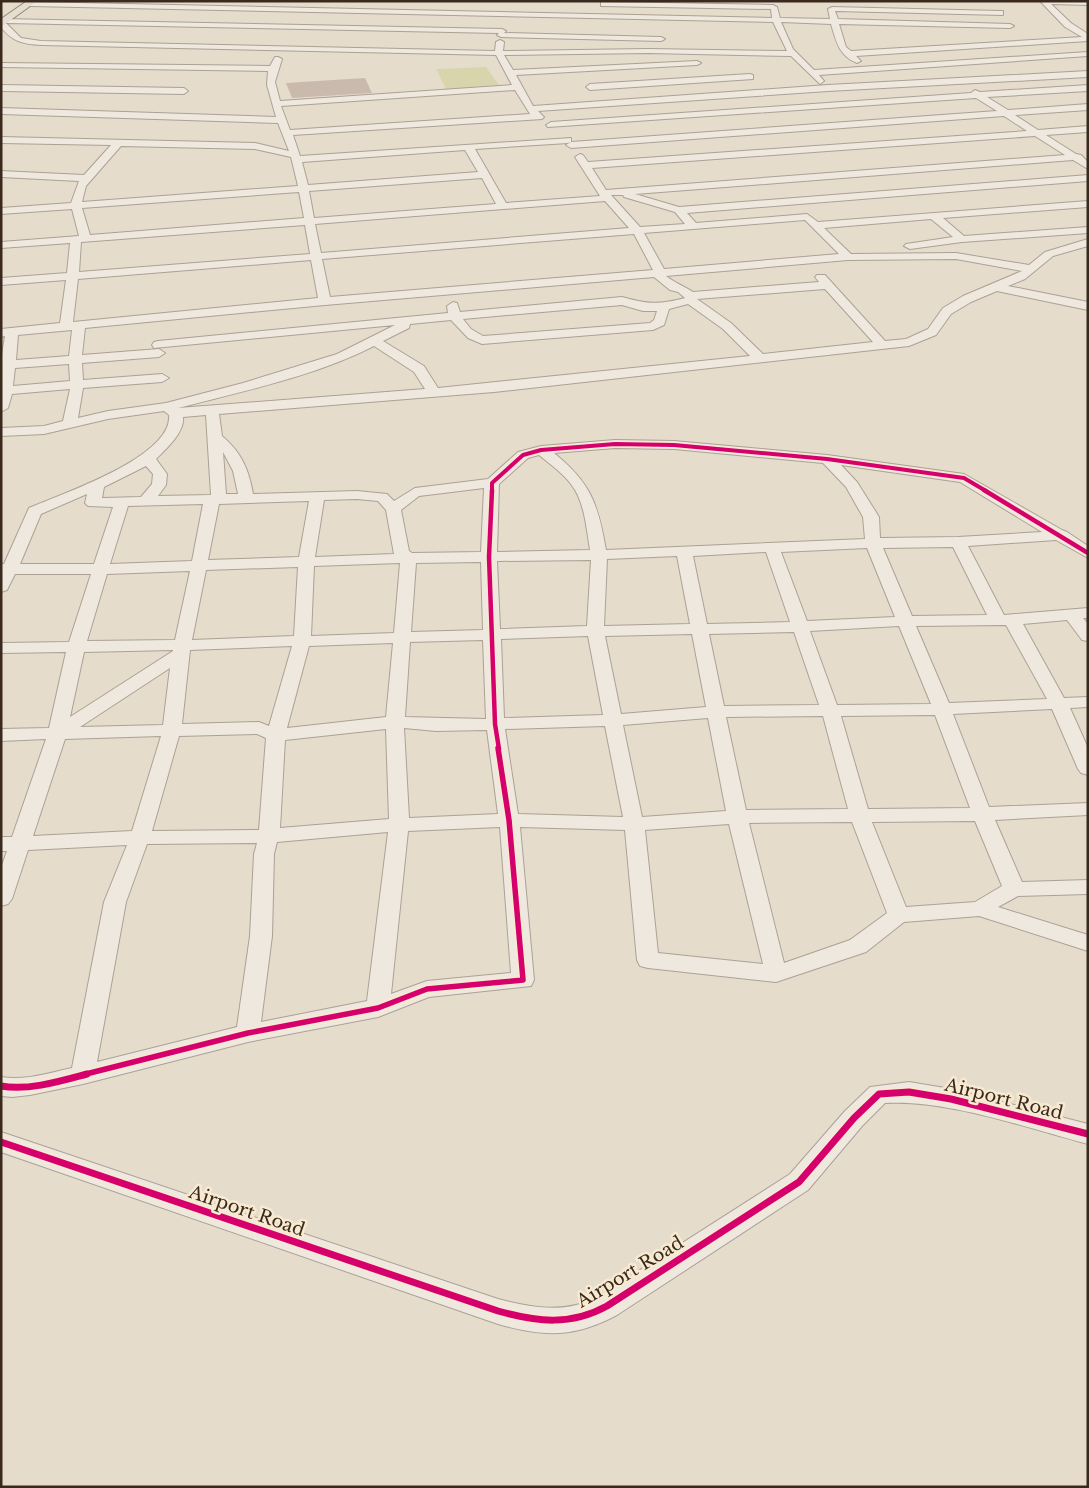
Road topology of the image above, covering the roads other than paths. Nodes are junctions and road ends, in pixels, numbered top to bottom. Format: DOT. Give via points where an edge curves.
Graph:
graph roads {
  1 [pos="374,1"];
  2 [pos="889,1"];
  3 [pos="993,1"];
  4 [pos="1044,2"];
  5 [pos="55,3"];
  6 [pos="514,3"];
  7 [pos="644,3"];
  8 [pos="1088,3"];
  9 [pos="232,4"];
  10 [pos="594,4"];
  11 [pos="773,4"];
  12 [pos="831,5"];
  13 [pos="24,6"];
  14 [pos="368,10"];
  15 [pos="893,10"];
  16 [pos="509,13"];
  17 [pos="1000,13"];
  18 [pos="776,21"];
  19 [pos="30,22"];
  20 [pos="833,22"];
  21 [pos="3,23"];
  22 [pos="1088,24"];
  23 [pos="210,25"];
  24 [pos="1068,25"];
  25 [pos="355,28"];
  26 [pos="641,28"];
  27 [pos="1018,30"];
  28 [pos="501,33"];
  29 [pos="350,36"];
  30 [pos="1088,38"];
  31 [pos="9,39"];
  32 [pos="669,39"];
  33 [pos="1041,42"];
  34 [pos="345,43"];
  35 [pos="143,45"];
  36 [pos="187,46"];
  37 [pos="284,50"];
  38 [pos="340,51"];
  39 [pos="648,51"];
  40 [pos="558,52"];
  41 [pos="499,53"];
  42 [pos="847,54"];
  43 [pos="1088,54"];
  44 [pos="793,56"];
  45 [pos="1060,56"];
  46 [pos="724,62"];
  47 [pos="705,63"];
  48 [pos="929,64"];
  49 [pos="1,65"];
  50 [pos="658,66"];
  51 [pos="120,67"];
  52 [pos="739,67"];
  53 [pos="191,68"];
  54 [pos="868,68"];
  55 [pos="273,69"];
  56 [pos="572,70"];
  57 [pos="1088,72"];
  58 [pos="510,73"];
  59 [pos="812,73"];
  60 [pos="750,77"];
  61 [pos="957,81"];
  62 [pos="519,87"];
  63 [pos="590,87"];
  64 [pos="1,88"];
  65 [pos="828,88"];
  66 [pos="1088,88"];
  67 [pos="121,91"];
  68 [pos="768,92"];
  69 [pos="978,95"];
  70 [pos="183,96"];
  71 [pos="687,98"];
  72 [pos="602,103"];
  73 [pos="277,104"];
  74 [pos="843,104"];
  75 [pos="1088,107"];
  76 [pos="1,111"];
  77 [pos="534,112"];
  78 [pos="1006,113"];
  79 [pos="705,115"];
  80 [pos="94,118"];
  81 [pos="281,120"];
  82 [pos="872,123"];
  83 [pos="551,125"];
  84 [pos="1088,129"];
  85 [pos="1037,132"];
  86 [pos="722,134"];
  87 [pos="287,135"];
  88 [pos="1,140"];
  89 [pos="898,141"];
  90 [pos="119,142"];
  91 [pos="570,142"];
  92 [pos="255,146"];
  93 [pos="844,146"];
  94 [pos="469,148"];
  95 [pos="743,155"];
  96 [pos="1088,156"];
  97 [pos="296,157"];
  98 [pos="1074,157"];
  99 [pos="586,165"];
  100 [pos="1088,166"];
  101 [pos="878,171"];
  102 [pos="762,173"];
  103 [pos="6,175"];
  104 [pos="483,175"];
  105 [pos="86,178"];
  106 [pos="1088,178"];
  107 [pos="1,182"];
  108 [pos="994,186"];
  109 [pos="303,189"];
  110 [pos="905,192"];
  111 [pos="609,194"];
  112 [pos="791,201"];
  113 [pos="1088,204"];
  114 [pos="76,205"];
  115 [pos="503,206"];
  116 [pos="1023,208"];
  117 [pos="679,210"];
  118 [pos="1,211"];
  119 [pos="934,216"];
  120 [pos="811,221"];
  121 [pos="311,222"];
  122 [pos="693,226"];
  123 [pos="637,230"];
  124 [pos="1088,230"];
  125 [pos="80,239"];
  126 [pos="962,240"];
  127 [pos="1088,242"];
  128 [pos="1,245"];
  129 [pos="845,254"];
  130 [pos="314,255"];
  131 [pos="807,261"];
  132 [pos="1032,269"];
  133 [pos="658,273"];
  134 [pos="72,275"];
  135 [pos="1,282"];
  136 [pos="828,285"];
  137 [pos="674,288"];
  138 [pos="998,288"];
  139 [pos="448,290"];
  140 [pos="690,298"];
  141 [pos="325,301"];
  142 [pos="666,306"];
  143 [pos="1088,306"];
  144 [pos="453,315"];
  145 [pos="316,316"];
  146 [pos="416,319"];
  147 [pos="72,325"];
  148 [pos="7,332"];
  149 [pos="158,335"];
  150 [pos="374,341"];
  151 [pos="883,346"];
  152 [pos="75,358"];
  153 [pos="761,359"];
  154 [pos="4,365"];
  155 [pos="77,385"];
  156 [pos="4,391"];
  157 [pos="434,393"];
  158 [pos="167,397"];
  159 [pos="1,408"];
  160 [pos="212,410"];
  161 [pos="70,422"];
  162 [pos="1,432"];
  163 [pos="215,437"];
  164 [pos="541,450"];
  165 [pos="148,459"];
  166 [pos="827,459"];
  167 [pos="492,482"];
  168 [pos="97,485"];
  169 [pos="317,495"];
  170 [pos="246,498"];
  171 [pos="215,499"];
  172 [pos="146,501"];
  173 [pos="122,502"];
  174 [pos="393,509"];
  175 [pos="1062,535"];
  176 [pos="958,542"];
  177 [pos="873,543"];
  178 [pos="772,548"];
  179 [pos="684,552"];
  180 [pos="1088,553"];
  181 [pos="600,555"];
  182 [pos="489,557"];
  183 [pos="408,558"];
  184 [pos="306,563"];
  185 [pos="200,564"];
  186 [pos="6,569"];
  187 [pos="102,569"];
  188 [pos="1,587"];
  189 [pos="1080,614"];
  190 [pos="1005,620"];
  191 [pos="906,621"];
  192 [pos="800,626"];
  193 [pos="700,628"];
  194 [pos="595,631"];
  195 [pos="493,634"];
  196 [pos="1088,636"];
  197 [pos="402,637"];
  198 [pos="302,640"];
  199 [pos="1,648"];
  200 [pos="76,648"];
  201 [pos="183,649"];
  202 [pos="1088,702"];
  203 [pos="1058,703"];
  204 [pos="942,709"];
  205 [pos="830,710"];
  206 [pos="716,712"];
  207 [pos="615,720"];
  208 [pos="395,722"];
  209 [pos="495,724"];
  210 [pos="172,729"];
  211 [pos="1,735"];
  212 [pos="57,735"];
  213 [pos="276,736"];
  214 [pos="1088,769"];
  215 [pos="1088,809"];
  216 [pos="982,814"];
  217 [pos="860,816"];
  218 [pos="737,817"];
  219 [pos="509,820"];
  220 [pos="634,824"];
  221 [pos="400,825"];
  222 [pos="269,836"];
  223 [pos="140,837"];
  224 [pos="10,843"];
  225 [pos="1088,887"];
  226 [pos="1014,889"];
  227 [pos="1,899"];
  228 [pos="979,909"];
  229 [pos="900,914"];
  230 [pos="1088,942"];
  231 [pos="776,974"];
  232 [pos="378,1008"];
  233 [pos="248,1032"];
  234 [pos="84,1075"];
  235 [pos="1,1086"];
  236 [pos="1088,1134"];
  237 [pos="1,1142"];
  1 -- 14 [label="street"];
  2 -- 15 [label="street"];
  3 -- 17 [label="street"];
  4 -- 8 [label="street"];
  4 -- 24 [label="street"];
  5 -- 9 [label="street"];
  5 -- 13 [label="street"];
  5 -- 19 [label="street"];
  6 -- 16 [label="street"];
  7 -- 10 [label="street"];
  7 -- 11 [label="street"];
  7 -- 26 [label="street"];
  9 -- 14 [label="street"];
  9 -- 23 [label="street"];
  11 -- 18 [label="street"];
  12 -- 15 [label="street"];
  12 -- 20 [label="street"];
  13 -- 21 [label="main road"];
  14 -- 16 [label="street"];
  14 -- 25 [label="street"];
  15 -- 17 [label="street"];
  16 -- 26 [label="street"];
  16 -- 28 [label="street"];
  17 -- 27 [label="street"];
  18 -- 20 [label="street"];
  18 -- 26 [label="street"];
  18 -- 44 [label="street" via="778,42"];
  19 -- 21 [label="street"];
  19 -- 23 [label="street"];
  19 -- 31 [label="street"];
  20 -- 27 [label="street"];
  20 -- 42 [label="street"];
  21 -- 31 [label="street"];
  22 -- 24 [label="street"];
  23 -- 25 [label="street"];
  23 -- 36 [label="street"];
  24 -- 30 [label="street"];
  25 -- 28 [label="street"];
  25 -- 29 [label="street"];
  26 -- 28 [label="street"];
  26 -- 32 [label="street"];
  26 -- 39 [label="street"];
  27 -- 33 [label="street"];
  28 -- 41 [label="street"];
  30 -- 33 [label="street"];
  31 -- 35 [label="street" via="41,43"];
  33 -- 42 [label="street"];
  34 -- 38 [label="street"];
  35 -- 36 [label="street"];
  35 -- 51 [label="street"];
  36 -- 37 [label="street"];
  37 -- 38 [label="street"];
  37 -- 55 [label="street"];
  38 -- 41 [label="street"];
  39 -- 40 [label="street"];
  39 -- 44 [label="street"];
  39 -- 50 [label="street"];
  40 -- 41 [label="street"];
  40 -- 56 [label="street"];
  41 -- 58 [label="street"];
  42 -- 54 [label="street"];
  43 -- 45 [label="street"];
  44 -- 46 [label="street"];
  44 -- 59 [label="street"];
  45 -- 48 [label="street"];
  45 -- 57 [label="street"];
  47 -- 50 [label="street"];
  48 -- 54 [label="street"];
  48 -- 61 [label="street"];
  49 -- 51 [label="street"];
  50 -- 56 [label="street"];
  51 -- 53 [label="street"];
  52 -- 60 [label="street"];
  53 -- 55 [label="street"];
  53 -- 70 [label="street"];
  54 -- 59 [label="street"];
  55 -- 73 [label="street" via="271,83"];
  56 -- 58 [label="street"];
  56 -- 63 [label="street"];
  57 -- 61 [label="street"];
  58 -- 62 [label="street"];
  59 -- 65 [label="street"];
  60 -- 63 [label="street"];
  60 -- 68 [label="street"];
  61 -- 65 [label="street"];
  61 -- 69 [label="street"];
  62 -- 73 [label="street"];
  62 -- 77 [label="street"];
  63 -- 72 [label="street"];
  64 -- 67 [label="street"];
  65 -- 68 [label="street"];
  65 -- 74 [label="street"];
  66 -- 69 [label="street"];
  67 -- 70 [label="street"];
  67 -- 80 [label="street"];
  68 -- 71 [label="street"];
  69 -- 74 [label="street"];
  69 -- 78 [label="street"];
  70 -- 80 [label="street"];
  70 -- 81 [label="street"];
  71 -- 72 [label="street"];
  71 -- 79 [label="street"];
  72 -- 77 [label="street"];
  73 -- 81 [label="street"];
  74 -- 79 [label="street"];
  74 -- 82 [label="street"];
  75 -- 78 [label="street"];
  76 -- 80 [label="street"];
  77 -- 83 [label="street"];
  77 -- 87 [label="street"];
  78 -- 82 [label="street"];
  78 -- 85 [label="street"];
  79 -- 83 [label="street"];
  79 -- 86 [label="street"];
  81 -- 87 [label="street"];
  82 -- 86 [label="street"];
  82 -- 89 [label="street"];
  83 -- 91 [label="street"];
  84 -- 85 [label="street"];
  85 -- 89 [label="street"];
  85 -- 98 [label="street"];
  86 -- 91 [label="street"];
  86 -- 95 [label="street"];
  87 -- 92 [label="street"];
  87 -- 97 [label="street"];
  88 -- 90 [label="street" via="74,138"];
  89 -- 93 [label="street"];
  90 -- 92 [label="street"];
  90 -- 105 [label="street"];
  91 -- 94 [label="street"];
  91 -- 99 [label="street"];
  92 -- 97 [label="street"];
  93 -- 95 [label="street"];
  93 -- 101 [label="street"];
  94 -- 97 [label="street"];
  94 -- 104 [label="street"];
  95 -- 99 [label="street"];
  95 -- 102 [label="street"];
  96 -- 98 [label="street"];
  97 -- 109 [label="street"];
  98 -- 100 [label="street"];
  98 -- 101 [label="street"];
  99 -- 111 [label="street"];
  101 -- 102 [label="street"];
  101 -- 110 [label="street"];
  102 -- 111 [label="street"];
  102 -- 112 [label="street"];
  103 -- 105 [label="street"];
  103 -- 107 [label="street"];
  104 -- 109 [label="street"];
  104 -- 115 [label="street"];
  105 -- 114 [label="street"];
  106 -- 108 [label="street"];
  108 -- 110 [label="street"];
  108 -- 116 [label="street"];
  109 -- 114 [label="street"];
  109 -- 121 [label="street"];
  110 -- 112 [label="street"];
  111 -- 115 [label="street"];
  111 -- 117 [label="street"];
  111 -- 123 [label="street"];
  112 -- 117 [label="street"];
  112 -- 120 [label="street"];
  113 -- 116 [label="street"];
  114 -- 118 [label="street"];
  114 -- 125 [label="street"];
  115 -- 121 [label="street"];
  116 -- 119 [label="street"];
  117 -- 122 [label="street"];
  119 -- 120 [label="street"];
  119 -- 126 [label="street"];
  120 -- 122 [label="street"];
  120 -- 129 [label="street"];
  121 -- 125 [label="street"];
  121 -- 130 [label="street"];
  122 -- 123 [label="street"];
  123 -- 130 [label="street"];
  123 -- 133 [label="street"];
  124 -- 126 [label="street"];
  125 -- 128 [label="street"];
  125 -- 134 [label="street"];
  126 -- 129 [label="street"];
  127 -- 132 [label="street" via="1049,254"];
  129 -- 131 [label="street"];
  129 -- 132 [label="street" via="956,256"];
  130 -- 134 [label="street"];
  130 -- 141 [label="street"];
  131 -- 133 [label="street"];
  131 -- 136 [label="street"];
  132 -- 138 [label="street"];
  133 -- 137 [label="street"];
  133 -- 139 [label="street"];
  134 -- 135 [label="street"];
  134 -- 147 [label="street"];
  136 -- 140 [label="street"];
  136 -- 151 [label="street"];
  137 -- 140 [label="street" via="681,289"];
  137 -- 142 [label="street" via="664,301"];
  138 -- 143 [label="street"];
  138 -- 151 [label="street" via="967,299 947,311 924,338"];
  139 -- 141 [label="street"];
  139 -- 144 [label="street"];
  140 -- 142 [label="street"];
  140 -- 153 [label="street" via="727,326"];
  141 -- 145 [label="street"];
  142 -- 144 [label="street" via="643,307 622,301"];
  142 -- 144 [label="street" via="660,322 653,326 482,340 472,337"];
  144 -- 146 [label="street"];
  145 -- 146 [label="street"];
  145 -- 149 [label="street"];
  145 -- 149 [label="street"];
  146 -- 150 [label="street"];
  147 -- 148 [label="street"];
  147 -- 149 [label="street"];
  147 -- 152 [label="street"];
  148 -- 154 [label="street"];
  149 -- 152 [label="street"];
  149 -- 158 [label="street"];
  150 -- 157 [label="street" via="419,369"];
  150 -- 158 [label="street" via="342,357 298,372"];
  151 -- 153 [label="street"];
  152 -- 154 [label="street"];
  152 -- 155 [label="street"];
  153 -- 157 [label="street"];
  154 -- 156 [label="street"];
  155 -- 156 [label="street"];
  155 -- 158 [label="street"];
  155 -- 161 [label="street"];
  156 -- 159 [label="street"];
  157 -- 160 [label="street"];
  158 -- 160 [label="street"];
  158 -- 161 [label="street"];
  158 -- 165 [label="street" via="177,424"];
  160 -- 163 [label="street"];
  161 -- 162 [label="street" via="44,430"];
  163 -- 170 [label="street" via="231,450 242,468"];
  163 -- 171 [label="street"];
  164 -- 166 [label="street" via="615,444 674,445"];
  164 -- 167 [label="street" via="523,455"];
  164 -- 181 [label="street" via="561,466 582,490"];
  165 -- 168 [label="street"];
  165 -- 172 [label="street" via="160,474 159,485"];
  166 -- 175 [label="street" via="964,478"];
  166 -- 177 [label="street" via="852,485 871,517"];
  167 -- 174 [label="street" via="415,492"];
  167 -- 182 [label="street"];
  168 -- 173 [label="street" via="92,503"];
  168 -- 186 [label="street" via="34,511"];
  169 -- 170 [label="street"];
  169 -- 174 [label="street" via="382,498"];
  169 -- 184 [label="street"];
  170 -- 171 [label="street"];
  171 -- 172 [label="street"];
  171 -- 185 [label="street"];
  172 -- 173 [label="street"];
  173 -- 187 [label="street"];
  174 -- 183 [label="street" via="401,553"];
  175 -- 176 [label="street"];
  175 -- 180 [label="street"];
  176 -- 177 [label="street"];
  176 -- 190 [label="street"];
  177 -- 178 [label="street"];
  177 -- 191 [label="street"];
  178 -- 179 [label="street"];
  178 -- 192 [label="street"];
  179 -- 181 [label="street"];
  179 -- 193 [label="street"];
  181 -- 182 [label="street"];
  181 -- 194 [label="street"];
  182 -- 183 [label="street"];
  182 -- 195 [label="street"];
  183 -- 184 [label="street"];
  183 -- 197 [label="street"];
  184 -- 185 [label="street"];
  184 -- 198 [label="street"];
  185 -- 187 [label="street"];
  185 -- 201 [label="street"];
  186 -- 187 [label="street"];
  186 -- 188 [label="street"];
  187 -- 200 [label="street"];
  189 -- 190 [label="street"];
  189 -- 196 [label="street"];
  190 -- 191 [label="street"];
  190 -- 203 [label="street"];
  191 -- 192 [label="street"];
  191 -- 204 [label="street"];
  192 -- 193 [label="street"];
  192 -- 205 [label="street"];
  193 -- 194 [label="street"];
  193 -- 206 [label="street"];
  194 -- 195 [label="street"];
  194 -- 207 [label="street"];
  195 -- 197 [label="street"];
  195 -- 209 [label="street"];
  197 -- 198 [label="street"];
  197 -- 208 [label="street"];
  198 -- 201 [label="street"];
  198 -- 213 [label="street"];
  199 -- 200 [label="street"];
  200 -- 201 [label="street"];
  200 -- 212 [label="street"];
  201 -- 210 [label="street"];
  201 -- 212 [label="street"];
  202 -- 203 [label="street"];
  203 -- 204 [label="street"];
  203 -- 214 [label="street"];
  204 -- 205 [label="street"];
  204 -- 216 [label="street"];
  205 -- 206 [label="street"];
  205 -- 217 [label="street"];
  206 -- 207 [label="street"];
  206 -- 218 [label="street"];
  207 -- 209 [label="street"];
  207 -- 220 [label="street"];
  208 -- 209 [label="street"];
  208 -- 213 [label="street"];
  208 -- 221 [label="street"];
  209 -- 219 [label="street"];
  210 -- 212 [label="street"];
  210 -- 213 [label="street" via="259,728"];
  210 -- 223 [label="street"];
  211 -- 212 [label="street"];
  212 -- 224 [label="street"];
  213 -- 222 [label="street"];
  215 -- 216 [label="street"];
  216 -- 217 [label="street"];
  216 -- 226 [label="street" via="995,838"];
  217 -- 218 [label="street"];
  217 -- 229 [label="street"];
  218 -- 220 [label="street"];
  218 -- 231 [label="street"];
  219 -- 220 [label="street"];
  219 -- 221 [label="street"];
  219 -- 232 [label="street" via="523,980 426,989"];
  220 -- 231 [label="street" via="648,960"];
  221 -- 222 [label="street"];
  221 -- 232 [label="street"];
  222 -- 223 [label="street"];
  222 -- 233 [label="street" via="264,854 261,936"];
  223 -- 224 [label="street"];
  223 -- 234 [label="street" via="115,902"];
  224 -- 227 [label="street"];
  225 -- 226 [label="street"];
  226 -- 228 [label="street"];
  228 -- 229 [label="street"];
  228 -- 230 [label="street"];
  229 -- 231 [label="street" via="858,946"];
  232 -- 233 [label="street"];
  233 -- 234 [label="street"];
  234 -- 235 [label="street" via="30,1086"];
  236 -- 237 [label="street, Airport Road" via="951,1099 909,1092 879,1094 799,1182 607,1306 577,1319 548,1321 521,1317 453,1296"];
}
